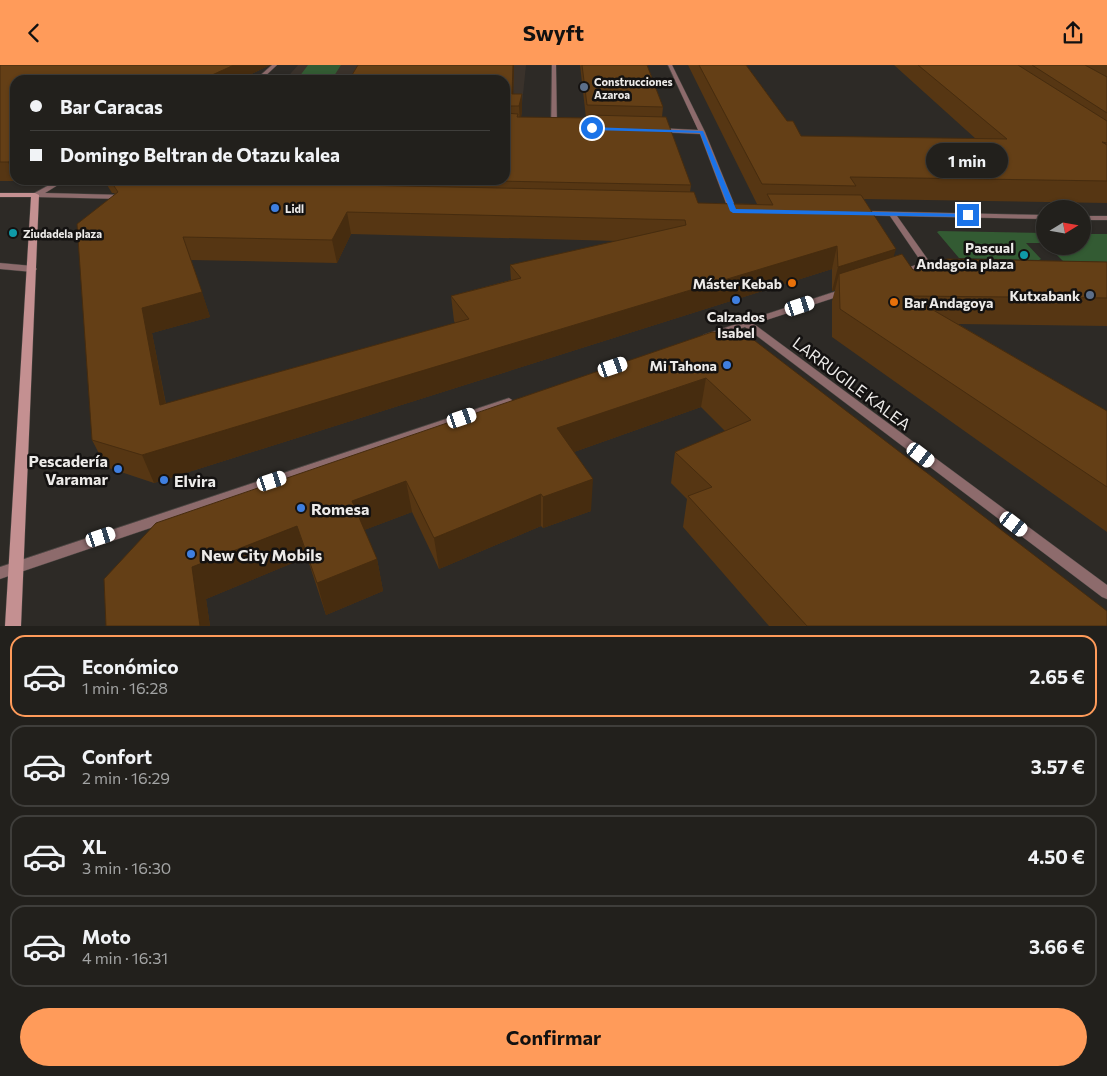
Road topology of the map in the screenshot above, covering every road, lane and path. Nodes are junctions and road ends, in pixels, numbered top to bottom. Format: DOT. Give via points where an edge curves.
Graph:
graph roads {
  1 [pos="274,65"];
  2 [pos="554,65"];
  3 [pos="670,65"];
  4 [pos="263,75"];
  5 [pos="544,127"];
  6 [pos="554,127"];
  7 [pos="564,128"];
  8 [pos="649,129"];
  9 [pos="702,132"];
  10 [pos="54,185"];
  11 [pos="0,195"];
  12 [pos="35,195"];
  13 [pos="129,197"];
  14 [pos="724,211"];
  15 [pos="733,211"];
  16 [pos="743,211"];
  17 [pos="854,213"];
  18 [pos="892,214"];
  19 [pos="1036,217"];
  20 [pos="1091,218"];
  21 [pos="1107,218"];
  22 [pos="0,267"];
  23 [pos="33,269"];
  24 [pos="891,276"];
  25 [pos="854,288"];
  26 [pos="746,323"];
  27 [pos="698,339"];
  28 [pos="518,399"];
  29 [pos="16,567"];
  30 [pos="0,573"];
  31 [pos="1107,593"];
  32 [pos="13,626"];
  1 -- 4 [label="street"];
  2 -- 6 [label="street"];
  3 -- 9 [label="street"];
  5 -- 6 [label="street"];
  6 -- 7 [label="street"];
  8 -- 9 [label="street"];
  9 -- 15 [label="street"];
  10 -- 12 [label="street"];
  11 -- 12 [label="main road"];
  12 -- 13 [label="street"];
  12 -- 23 [label="main road"];
  14 -- 15 [label="street"];
  15 -- 16 [label="street"];
  17 -- 18 [label="street"];
  18 -- 19 [label="street"];
  18 -- 24 [label="street" via="927,264"];
  20 -- 21 [label="street"];
  22 -- 23 [label="street"];
  23 -- 29 [label="main road" via="28,302"];
  25 -- 26 [label="street"];
  26 -- 27 [label="street"];
  26 -- 31 [label="street, LARRUGILE KALEA"];
  28 -- 29 [label="street"];
  29 -- 30 [label="street"];
  29 -- 32 [label="main road"];
}
